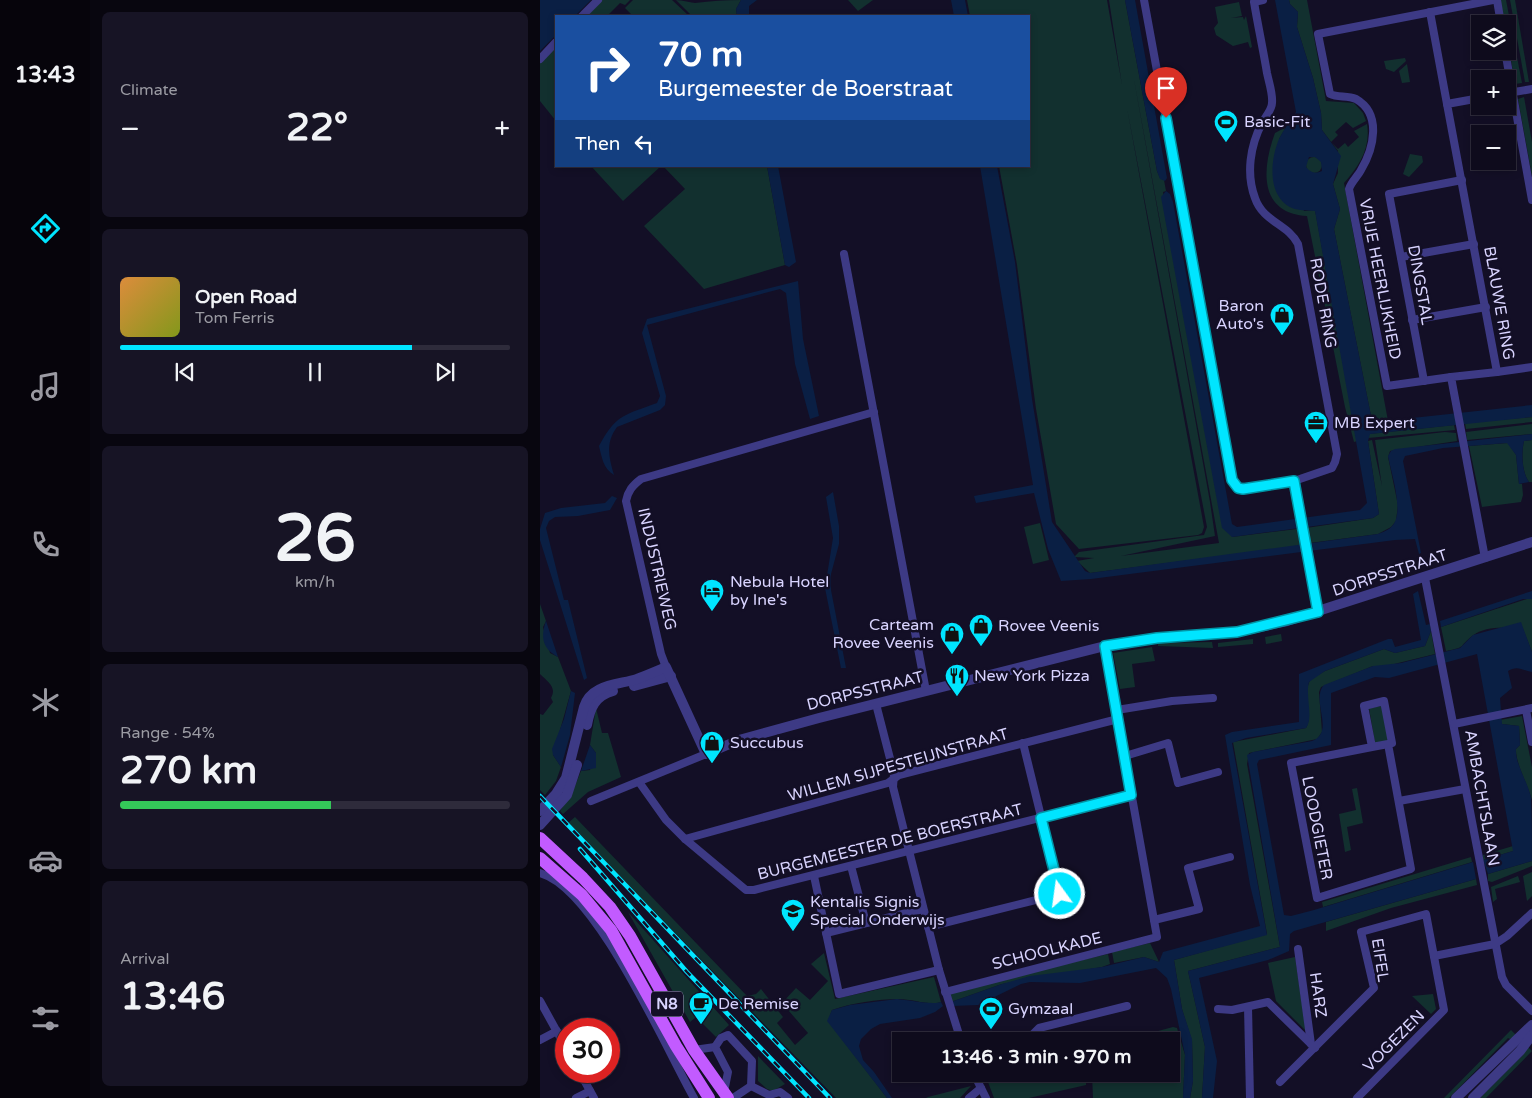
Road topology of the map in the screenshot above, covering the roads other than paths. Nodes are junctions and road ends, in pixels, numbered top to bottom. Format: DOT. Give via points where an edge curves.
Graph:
graph roads {
  1 [pos="598,0"];
  2 [pos="1144,0"];
  3 [pos="1263,0"];
  4 [pos="1495,0"];
  5 [pos="1254,1"];
  6 [pos="1430,12"];
  7 [pos="583,15"];
  8 [pos="1499,15"];
  9 [pos="555,43"];
  10 [pos="540,59"];
  11 [pos="1532,89"];
  12 [pos="1516,91"];
  13 [pos="1471,100"];
  14 [pos="1447,104"];
  15 [pos="1515,115"];
  16 [pos="1462,180"];
  17 [pos="1532,200"];
  18 [pos="1474,244"];
  19 [pos="844,254"];
  20 [pos="1401,257"];
  21 [pos="1486,307"];
  22 [pos="1412,320"];
  23 [pos="1532,367"];
  24 [pos="1497,372"];
  25 [pos="1450,377"];
  26 [pos="1424,381"];
  27 [pos="1387,386"];
  28 [pos="874,412"];
  29 [pos="1294,481"];
  30 [pos="1532,542"];
  31 [pos="1484,558"];
  32 [pos="1425,578"];
  33 [pos="1318,612"];
  34 [pos="1105,646"];
  35 [pos="668,671"];
  36 [pos="926,692"];
  37 [pos="1213,698"];
  38 [pos="876,704"];
  39 [pos="1529,709"];
  40 [pos="1117,710"];
  41 [pos="1118,719"];
  42 [pos="1454,724"];
  43 [pos="1532,742"];
  44 [pos="1023,743"];
  45 [pos="1388,744"];
  46 [pos="1372,747"];
  47 [pos="706,754"];
  48 [pos="1125,756"];
  49 [pos="1218,772"];
  50 [pos="893,780"];
  51 [pos="639,782"];
  52 [pos="1465,789"];
  53 [pos="1131,795"];
  54 [pos="590,801"];
  55 [pos="1399,801"];
  56 [pos="540,811"];
  57 [pos="1041,818"];
  58 [pos="540,825"];
  59 [pos="540,838"];
  60 [pos="685,839"];
  61 [pos="909,851"];
  62 [pos="1230,857"];
  63 [pos="540,858"];
  64 [pos="851,866"];
  65 [pos="540,873"];
  66 [pos="814,876"];
  67 [pos="923,908"];
  68 [pos="1532,913"];
  69 [pos="1426,914"];
  70 [pos="1154,920"];
  71 [pos="866,923"];
  72 [pos="928,927"];
  73 [pos="826,933"];
  74 [pos="1495,944"];
  75 [pos="1298,949"];
  76 [pos="1434,956"];
  77 [pos="939,970"];
  78 [pos="945,992"];
  79 [pos="540,1001"];
  80 [pos="1127,1006"];
  81 [pos="1248,1006"];
  82 [pos="1218,1010"];
  83 [pos="1532,1011"];
  84 [pos="1532,1016"];
  85 [pos="1532,1025"];
  86 [pos="555,1028"];
  87 [pos="555,1031"];
  88 [pos="958,1032"];
  89 [pos="1035,1032"];
  90 [pos="1532,1035"];
  91 [pos="540,1040"];
  92 [pos="1313,1046"];
  93 [pos="715,1047"];
  94 [pos="694,1050"];
  95 [pos="978,1082"];
  96 [pos="1280,1082"];
  97 [pos="586,1083"];
  98 [pos="751,1086"];
  99 [pos="981,1088"];
  100 [pos="592,1094"];
  101 [pos="729,1096"];
  102 [pos="1361,1097"];
  103 [pos="576,1098"];
  104 [pos="694,1098"];
  105 [pos="709,1098"];
  106 [pos="788,1098"];
  107 [pos="969,1098"];
  108 [pos="986,1098"];
  109 [pos="1250,1098"];
  110 [pos="1456,1098"];
  111 [pos="1473,1098"];
  1 -- 7 [label="street"];
  2 -- 29 [label="street" via="1232,480 1243,489"];
  3 -- 5 [label="street, RODE RING"];
  4 -- 6 [label="street"];
  4 -- 8 [label="street"];
  5 -- 29 [label="street, RODE RING" via="1272,104 1254,145 1250,170 1252,190 1265,216 1291,233 1298,244 1337,454 1332,468"];
  6 -- 14 [label="street, BLAUWE RING"];
  6 -- 27 [label="street, VRIJE HEERLIJKHEID" via="1318,34 1330,94 1354,98 1367,109 1372,120 1373,134 1366,160 1349,189"];
  9 -- 10 [label="street"];
  11 -- 12 [label="street"];
  13 -- 14 [label="street"];
  14 -- 16 [label="street, BLAUWE RING"];
  15 -- 17 [label="street"];
  16 -- 18 [label="street, BLAUWE RING"];
  16 -- 20 [label="street, DINGSTAL" via="1389,194"];
  18 -- 20 [label="street"];
  18 -- 21 [label="street, BLAUWE RING"];
  19 -- 28 [label="street"];
  20 -- 22 [label="street, DINGSTAL"];
  21 -- 22 [label="street"];
  21 -- 24 [label="street, BLAUWE RING"];
  22 -- 26 [label="street, DINGSTAL"];
  23 -- 24 [label="street"];
  24 -- 25 [label="street, BLAUWE RING"];
  25 -- 26 [label="street, BLAUWE RING"];
  25 -- 31 [label="street"];
  26 -- 27 [label="street, BLAUWE RING"];
  28 -- 35 [label="street, INDUSTRIEWEG" via="641,479 628,492 628,512 661,654"];
  28 -- 36 [label="street"];
  29 -- 33 [label="street"];
  30 -- 31 [label="street, DORPSSTRAAT"];
  31 -- 32 [label="street, DORPSSTRAAT"];
  32 -- 33 [label="street, DORPSSTRAAT"];
  32 -- 42 [label="street, AMBACHTSLAAN"];
  33 -- 34 [label="street, DORPSSTRAAT" via="1237,632"];
  34 -- 36 [label="street, DORPSSTRAAT"];
  34 -- 40 [label="street"];
  35 -- 47 [label="street, INDUSTRIEWEG"];
  35 -- 56 [label="street" via="603,688 589,697 566,778"];
  35 -- 58 [label="street" via="609,692 595,702 570,788 563,801"];
  36 -- 38 [label="street, DORPSSTRAAT"];
  37 -- 40 [label="street"];
  38 -- 47 [label="street, DORPSSTRAAT" via="739,740"];
  38 -- 50 [label="street"];
  39 -- 42 [label="street"];
  39 -- 43 [label="street"];
  40 -- 41 [label="street"];
  41 -- 44 [label="street, WILLEM SIJPESTEIJNSTRAAT"];
  41 -- 48 [label="street"];
  42 -- 52 [label="street, AMBACHTSLAAN"];
  44 -- 50 [label="street, WILLEM SIJPESTEIJNSTRAAT" via="900,775"];
  44 -- 57 [label="street"];
  45 -- 46 [label="street"];
  45 -- 46 [label="street" via="1392,743 1384,701 1364,706"];
  45 -- 55 [label="street"];
  46 -- 55 [label="street, LOODGIETER" via="1291,763 1317,898 1411,869"];
  47 -- 51 [label="street, DORPSSTRAAT"];
  48 -- 49 [label="street" via="1168,743 1178,783"];
  48 -- 53 [label="street"];
  50 -- 60 [label="street, WILLEM SIJPESTEIJNSTRAAT"];
  50 -- 61 [label="street"];
  51 -- 54 [label="street, DORPSSTRAAT"];
  51 -- 60 [label="street, BURGEMEESTER DE BOERSTRAAT" via="666,820"];
  52 -- 55 [label="street"];
  52 -- 74 [label="street, AMBACHTSLAAN"];
  53 -- 57 [label="street, BURGEMEESTER DE BOERSTRAAT"];
  53 -- 70 [label="street"];
  57 -- 61 [label="street, BURGEMEESTER DE BOERSTRAAT"];
  57 -- 72 [label="street" via="1060,894"];
  59 -- 94 [label="main road, N8" via="610,907 630,936"];
  60 -- 66 [label="street, BURGEMEESTER DE BOERSTRAAT" via="746,890"];
  61 -- 64 [label="street, BURGEMEESTER DE BOERSTRAAT"];
  61 -- 67 [label="street"];
  62 -- 70 [label="street" via="1188,868 1199,909"];
  63 -- 105 [label="main road, N8" via="582,895 611,930"];
  64 -- 66 [label="street, BURGEMEESTER DE BOERSTRAAT"];
  64 -- 71 [label="street"];
  65 -- 104 [label="street" via="564,888 598,925 619,956"];
  66 -- 73 [label="street"];
  67 -- 71 [label="street"];
  67 -- 72 [label="street"];
  68 -- 74 [label="street"];
  69 -- 76 [label="street, VOGEZEN"];
  69 -- 92 [label="street, EIFEL" via="1362,932 1374,988"];
  70 -- 78 [label="street, SCHOOLKADE" via="1157,937"];
  71 -- 73 [label="street"];
  72 -- 77 [label="street"];
  73 -- 77 [label="street" via="839,994"];
  74 -- 76 [label="street"];
  74 -- 83 [label="street, AMBACHTSLAAN" via="1503,981"];
  75 -- 92 [label="street, HARZ"];
  76 -- 102 [label="street, VOGEZEN" via="1444,1010"];
  77 -- 78 [label="street"];
  78 -- 88 [label="street"];
  79 -- 86 [label="street"];
  80 -- 89 [label="street" via="1039,1028"];
  81 -- 82 [label="street, HARZ"];
  81 -- 92 [label="street, HARZ" via="1268,1002"];
  81 -- 109 [label="street"];
  84 -- 85 [label="street"];
  85 -- 110 [label="street"];
  87 -- 91 [label="street"];
  90 -- 111 [label="street"];
  92 -- 96 [label="street, EIFEL"];
  93 -- 94 [label="street"];
  93 -- 98 [label="street" via="728,1034 750,1055"];
  93 -- 101 [label="street" via="728,1072"];
  94 -- 101 [label="main road, N8"];
  95 -- 99 [label="street"];
  97 -- 100 [label="street"];
  98 -- 101 [label="street"];
  98 -- 106 [label="street" via="769,1095 780,1092"];
  99 -- 107 [label="street"];
  99 -- 108 [label="street"];
  100 -- 103 [label="street"];
}
